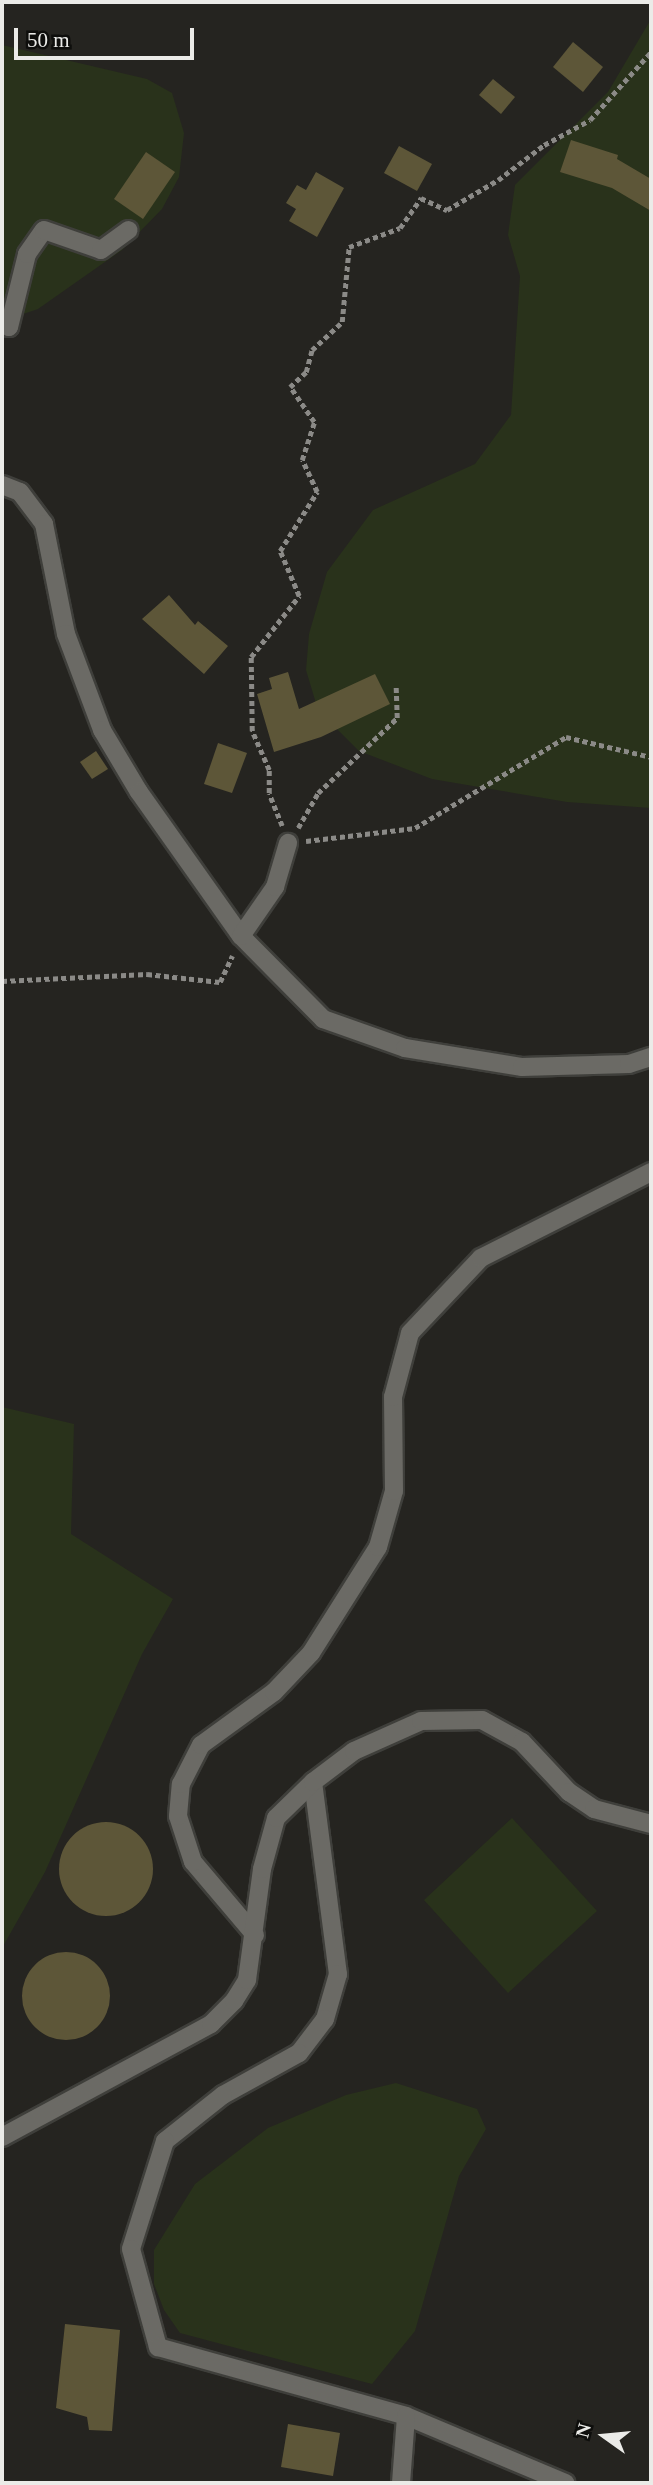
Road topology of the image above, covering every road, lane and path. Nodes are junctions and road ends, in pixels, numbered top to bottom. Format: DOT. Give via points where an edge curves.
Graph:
graph roads {
  1 [pos="651,52"];
  2 [pos="129,230"];
  3 [pos="2,321"];
  4 [pos="2,485"];
  5 [pos="396,687"];
  6 [pos="651,757"];
  7 [pos="288,843"];
  8 [pos="242,936"];
  9 [pos="2,981"];
  10 [pos="651,1057"];
  11 [pos="651,1172"];
  12 [pos="313,1782"];
  13 [pos="651,1824"];
  14 [pos="255,1935"];
  15 [pos="2,2137"];
  16 [pos="405,2416"];
  17 [pos="401,2483"];
  18 [pos="565,2483"];
  1 -- 7 [label="path" via="590,120 544,145 498,180 447,210 421,198 400,228 349,247 342,321 312,350 306,372 289,387 314,422 302,460 317,492 280,551 299,596 251,657 252,731 269,770 269,793"];
  2 -- 3 [label="street" via="100,250 44,230 27,254 9,327"];
  4 -- 8 [label="street" via="20,492 44,524 66,634 102,730 139,792"];
  5 -- 7 [label="path" via="397,718 318,793"];
  6 -- 7 [label="path" via="566,737 415,828"];
  7 -- 8 [label="street" via="275,887"];
  8 -- 9 [label="path" via="220,982 147,974"];
  8 -- 10 [label="street" via="323,1019 405,1048 522,1067 629,1064"];
  11 -- 14 [label="street" via="481,1258 410,1333 393,1397 394,1491 378,1548 310,1653 274,1692 201,1745 181,1784 178,1816 193,1862"];
  12 -- 13 [label="street" via="354,1751 421,1721 482,1720 522,1742 569,1792 594,1809"];
  12 -- 14 [label="street" via="276,1818 262,1869"];
  12 -- 16 [label="street" via="338,1975 325,2019 299,2053 223,2095 165,2141 131,2249 158,2347"];
  14 -- 15 [label="street" via="247,1980 211,2024"];
  16 -- 17 [label="street"];
  16 -- 18 [label="street"];
}
